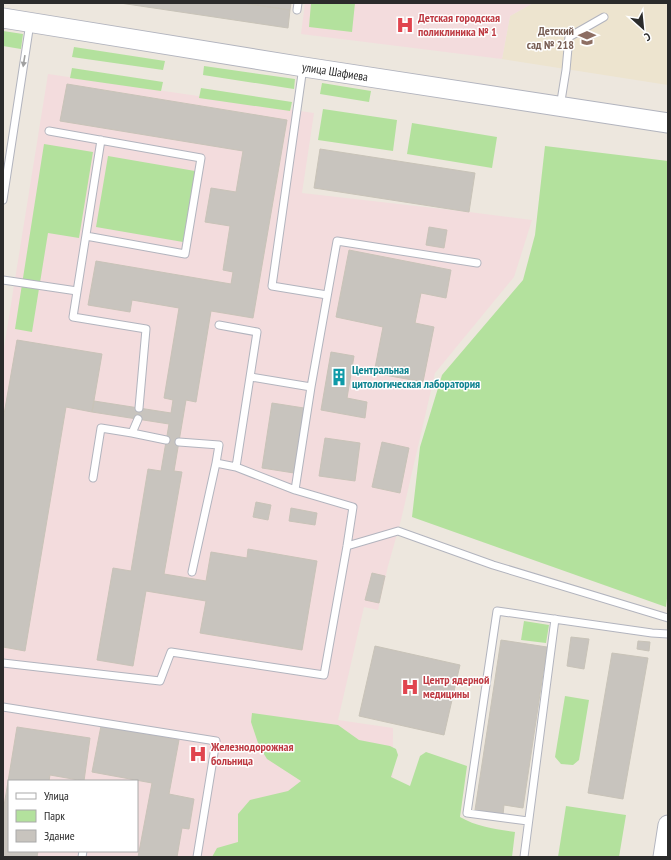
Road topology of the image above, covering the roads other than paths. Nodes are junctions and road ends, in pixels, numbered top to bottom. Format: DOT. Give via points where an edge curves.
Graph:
graph roads {
  1 [pos="604,17"];
  2 [pos="3,18"];
  3 [pos="30,22"];
  4 [pos="304,67"];
  5 [pos="560,107"];
  6 [pos="668,123"];
  7 [pos="49,131"];
  8 [pos="101,140"];
  9 [pos="3,200"];
  10 [pos="86,236"];
  11 [pos="477,263"];
  12 [pos="3,280"];
  13 [pos="77,291"];
  14 [pos="327,295"];
  15 [pos="219,325"];
  16 [pos="251,377"];
  17 [pos="311,387"];
  18 [pos="140,408"];
  19 [pos="138,419"];
  20 [pos="132,433"];
  21 [pos="166,440"];
  22 [pos="179,442"];
  23 [pos="216,463"];
  24 [pos="236,467"];
  25 [pos="92,478"];
  26 [pos="295,490"];
  27 [pos="347,546"];
  28 [pos="192,572"];
  29 [pos="668,618"];
  30 [pos="555,619"];
  31 [pos="668,634"];
  32 [pos="3,663"];
  33 [pos="3,707"];
  34 [pos="528,822"];
  35 [pos="668,825"];
  36 [pos="197,857"];
  37 [pos="524,857"];
  38 [pos="663,857"];
  1 -- 5 [label="lane" via="569,37"];
  2 -- 3 [label="street, улица Шафиева"];
  3 -- 4 [label="street, улица Шафиева"];
  3 -- 9 [label="lane, one-way"];
  4 -- 5 [label="street, улица Шафиева"];
  4 -- 14 [label="lane" via="272,286"];
  5 -- 6 [label="street, улица Шафиева"];
  7 -- 8 [label="lane"];
  8 -- 10 [label="lane"];
  8 -- 10 [label="lane" via="201,158 185,254"];
  10 -- 13 [label="lane"];
  11 -- 14 [label="lane" via="337,241"];
  12 -- 13 [label="lane"];
  13 -- 18 [label="lane" via="73,317 146,329"];
  14 -- 17 [label="lane"];
  15 -- 16 [label="lane" via="257,332"];
  16 -- 17 [label="lane"];
  16 -- 24 [label="lane"];
  17 -- 26 [label="lane"];
  19 -- 20 [label="lane"];
  20 -- 21 [label="lane"];
  20 -- 25 [label="lane" via="101,428"];
  22 -- 23 [label="lane" via="219,445"];
  23 -- 24 [label="lane"];
  23 -- 28 [label="lane"];
  24 -- 26 [label="lane"];
  26 -- 27 [label="lane" via="353,507"];
  27 -- 29 [label="lane" via="398,531 493,565"];
  27 -- 32 [label="lane" via="324,675 171,652 160,681"];
  30 -- 31 [label="lane"];
  30 -- 34 [label="lane"];
  30 -- 34 [label="lane" via="497,611 467,813"];
  33 -- 36 [label="lane" via="216,741"];
  34 -- 37 [label="lane"];
  35 -- 38 [label="street"];
}
